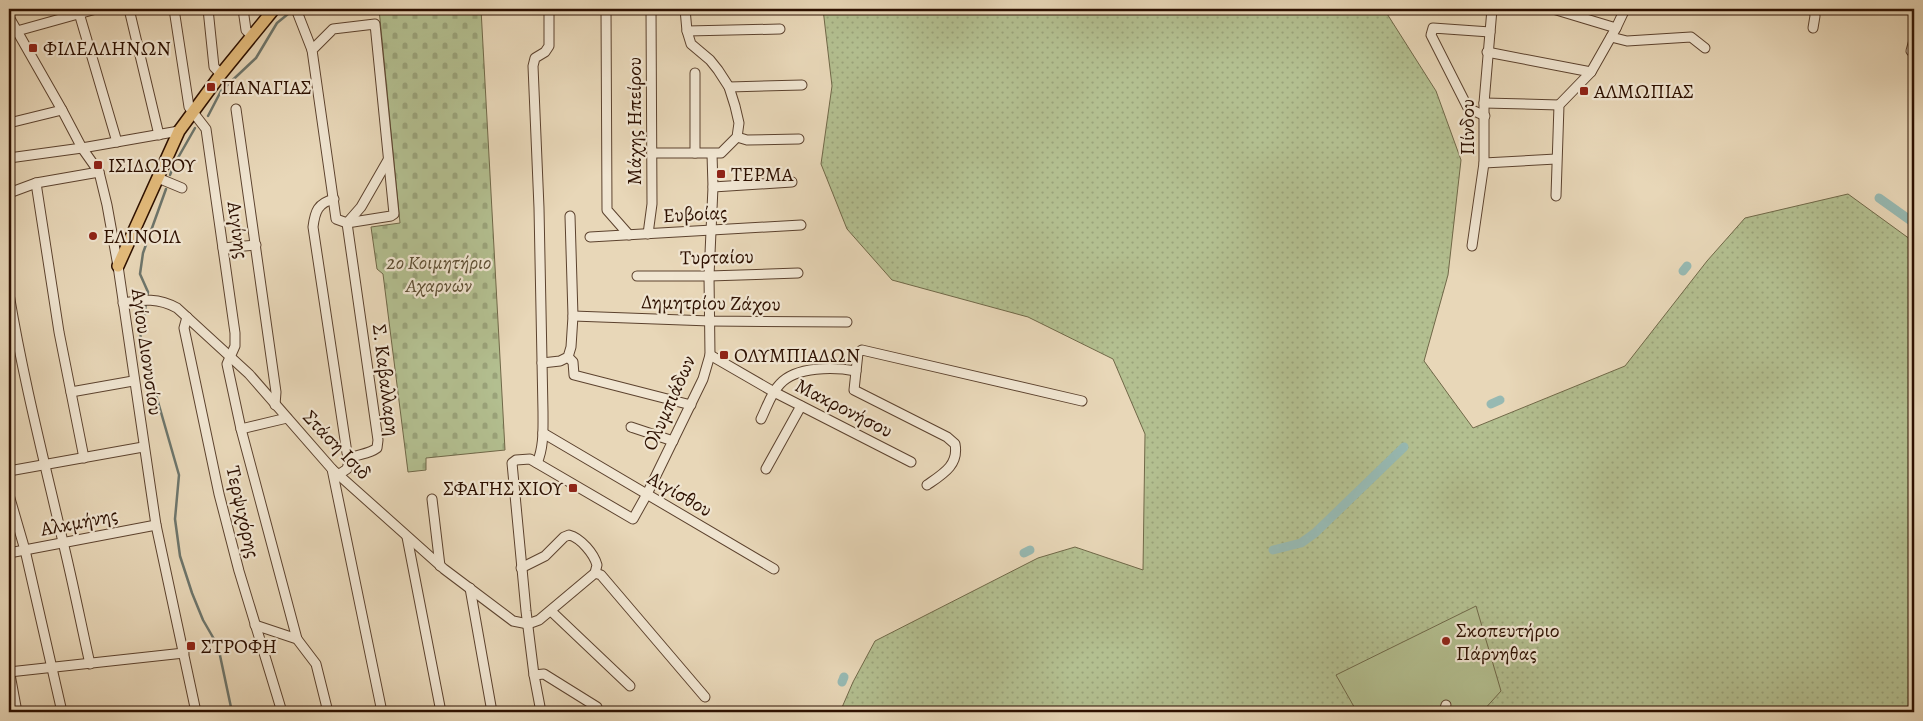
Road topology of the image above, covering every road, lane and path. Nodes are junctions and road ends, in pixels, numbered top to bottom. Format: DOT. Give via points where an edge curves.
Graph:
graph roads {
  1 [pos="92,9"];
  2 [pos="129,9"];
  3 [pos="174,9"];
  4 [pos="208,9"];
  5 [pos="243,9"];
  6 [pos="274,9"];
  7 [pos="296,9"];
  8 [pos="549,9"];
  9 [pos="606,9"];
  10 [pos="651,9"];
  11 [pos="685,9"];
  12 [pos="1492,9"];
  13 [pos="1553,9"];
  14 [pos="1625,9"];
  15 [pos="1814,9"];
  16 [pos="79,13"];
  17 [pos="9,17"];
  18 [pos="1616,28"];
  19 [pos="1813,28"];
  20 [pos="780,29"];
  21 [pos="17,31"];
  22 [pos="687,31"];
  23 [pos="1490,32"];
  24 [pos="251,35"];
  25 [pos="1611,37"];
  26 [pos="1914,40"];
  27 [pos="1705,48"];
  28 [pos="312,50"];
  29 [pos="1911,50"];
  30 [pos="1487,52"];
  31 [pos="1591,72"];
  32 [pos="695,73"];
  33 [pos="221,74"];
  34 [pos="802,85"];
  35 [pos="729,87"];
  36 [pos="1484,103"];
  37 [pos="1559,105"];
  38 [pos="236,109"];
  39 [pos="62,110"];
  40 [pos="192,113"];
  41 [pos="1485,116"];
  42 [pos="9,123"];
  43 [pos="179,131"];
  44 [pos="158,135"];
  45 [pos="737,138"];
  46 [pos="800,139"];
  47 [pos="117,142"];
  48 [pos="82,148"];
  49 [pos="652,153"];
  50 [pos="695,153"];
  51 [pos="712,154"];
  52 [pos="9,158"];
  53 [pos="389,159"];
  54 [pos="1556,159"];
  55 [pos="1484,163"];
  56 [pos="98,172"];
  57 [pos="158,178"];
  58 [pos="792,182"];
  59 [pos="36,183"];
  60 [pos="713,187"];
  61 [pos="182,188"];
  62 [pos="9,192"];
  63 [pos="1556,196"];
  64 [pos="334,199"];
  65 [pos="570,216"];
  66 [pos="347,223"];
  67 [pos="801,225"];
  68 [pos="711,231"];
  69 [pos="648,234"];
  70 [pos="629,235"];
  71 [pos="590,237"];
  72 [pos="256,245"];
  73 [pos="1472,246"];
  74 [pos="223,248"];
  75 [pos="118,266"];
  76 [pos="798,272"];
  77 [pos="637,276"];
  78 [pos="709,276"];
  79 [pos="9,294"];
  80 [pos="123,302"];
  81 [pos="573,316"];
  82 [pos="187,317"];
  83 [pos="710,321"];
  84 [pos="847,322"];
  85 [pos="230,356"];
  86 [pos="710,356"];
  87 [pos="568,357"];
  88 [pos="542,363"];
  89 [pos="856,372"];
  90 [pos="134,381"];
  91 [pos="71,392"];
  92 [pos="774,392"];
  93 [pos="1082,401"];
  94 [pos="275,405"];
  95 [pos="691,405"];
  96 [pos="801,406"];
  97 [pos="287,418"];
  98 [pos="761,419"];
  99 [pos="631,427"];
  100 [pos="241,429"];
  101 [pos="543,433"];
  102 [pos="673,441"];
  103 [pos="143,448"];
  104 [pos="84,458"];
  105 [pos="350,458"];
  106 [pos="911,462"];
  107 [pos="537,463"];
  108 [pos="44,465"];
  109 [pos="766,469"];
  110 [pos="9,471"];
  111 [pos="335,472"];
  112 [pos="927,485"];
  113 [pos="647,494"];
  114 [pos="9,496"];
  115 [pos="432,499"];
  116 [pos="156,525"];
  117 [pos="407,537"];
  118 [pos="63,542"];
  119 [pos="25,550"];
  120 [pos="9,553"];
  121 [pos="440,566"];
  122 [pos="521,568"];
  123 [pos="774,569"];
  124 [pos="595,573"];
  125 [pos="470,588"];
  126 [pos="551,611"];
  127 [pos="528,624"];
  128 [pos="255,625"];
  129 [pos="297,639"];
  130 [pos="184,653"];
  131 [pos="90,664"];
  132 [pos="52,668"];
  133 [pos="9,671"];
  134 [pos="534,675"];
  135 [pos="630,686"];
  136 [pos="705,697"];
  137 [pos="598,707"];
  138 [pos="17,712"];
  139 [pos="62,712"];
  140 [pos="196,712"];
  141 [pos="282,712"];
  142 [pos="328,712"];
  143 [pos="382,712"];
  144 [pos="441,712"];
  145 [pos="492,712"];
  146 [pos="542,712"];
  1 -- 16 [label="street"];
  2 -- 44 [label="street"];
  3 -- 40 [label="street"];
  4 -- 33 [label="street" via="214,67"];
  5 -- 24 [label="street" via="246,30"];
  6 -- 24 [label="main road"];
  7 -- 28 [label="street"];
  8 -- 88 [label="street" via="549,46 535,58 533,66"];
  9 -- 70 [label="street" via="606,210"];
  10 -- 49 [label="street, Μάχης Ηπείρου"];
  11 -- 22 [label="street"];
  12 -- 23 [label="street, Πίνδου"];
  13 -- 18 [label="street"];
  14 -- 18 [label="street"];
  15 -- 19 [label="street"];
  16 -- 21 [label="street"];
  16 -- 47 [label="street"];
  17 -- 21 [label="street, Αγίου Διονυσίου"];
  18 -- 25 [label="street"];
  20 -- 22 [label="street"];
  21 -- 39 [label="street, Αγίου Διονυσίου"];
  22 -- 35 [label="street" via="691,44 710,60"];
  23 -- 30 [label="street, Πίνδου"];
  23 -- 41 [label="street" via="1433,28 1431,35 1468,108"];
  24 -- 33 [label="main road"];
  25 -- 27 [label="street" via="1626,40 1691,37"];
  25 -- 31 [label="street"];
  26 -- 29 [label="street"];
  28 -- 53 [label="street" via="333,29 375,24"];
  28 -- 64 [label="street"];
  30 -- 31 [label="street"];
  30 -- 36 [label="street, Πίνδου"];
  31 -- 37 [label="street"];
  32 -- 50 [label="street"];
  33 -- 40 [label="main road"];
  34 -- 35 [label="street"];
  35 -- 45 [label="street" via="739,123"];
  36 -- 37 [label="street"];
  36 -- 41 [label="street, Πίνδου"];
  37 -- 54 [label="street"];
  38 -- 72 [label="street"];
  39 -- 42 [label="street"];
  39 -- 48 [label="street, Αγίου Διονυσίου"];
  40 -- 43 [label="main road"];
  40 -- 74 [label="street, Αιγίνης" via="206,129"];
  41 -- 55 [label="street, Πίνδου"];
  43 -- 44 [label="street"];
  43 -- 57 [label="main road"];
  44 -- 47 [label="street"];
  45 -- 46 [label="street"];
  45 -- 51 [label="street" via="720,153"];
  47 -- 48 [label="street"];
  48 -- 52 [label="street"];
  48 -- 56 [label="street, Αγίου Διονυσίου"];
  49 -- 50 [label="street"];
  49 -- 69 [label="street, Μάχης Ηπείρου" via="652,204"];
  50 -- 51 [label="street"];
  51 -- 60 [label="street, Ολυμπιάδων"];
  53 -- 66 [label="street"];
  53 -- 66 [label="street" via="394,214"];
  54 -- 55 [label="street"];
  54 -- 63 [label="street"];
  55 -- 73 [label="street, Πίνδου"];
  56 -- 59 [label="street"];
  56 -- 75 [label="street, Αγίου Διονυσίου"];
  57 -- 61 [label="street"];
  57 -- 75 [label="main road"];
  58 -- 60 [label="street"];
  59 -- 62 [label="street"];
  59 -- 91 [label="street"];
  60 -- 68 [label="street, Ολυμπιάδων"];
  64 -- 66 [label="street" via="336,219"];
  64 -- 105 [label="street" via="324,201 315,212 313,227"];
  65 -- 81 [label="street"];
  66 -- 105 [label="street, Σ. Καβαλλαρη" via="378,440 377,448 372,452"];
  67 -- 68 [label="street, Ευβοίας"];
  68 -- 69 [label="street, Ευβοίας"];
  68 -- 78 [label="street, Ολυμπιάδων"];
  69 -- 70 [label="street, Ευβοίας"];
  70 -- 71 [label="street, Ευβοίας"];
  72 -- 74 [label="street"];
  72 -- 94 [label="street" via="276,392"];
  74 -- 85 [label="street, Αιγίνης" via="235,334 235,346"];
  75 -- 80 [label="street, Αγίου Διονυσίου"];
  76 -- 78 [label="street, Τυρταίου"];
  77 -- 78 [label="street, Τυρταίου"];
  78 -- 83 [label="street, Ολυμπιάδων"];
  79 -- 108 [label="street"];
  80 -- 82 [label="street, Στάση Ισιδ" via="154,299 177,308"];
  80 -- 90 [label="street, Αγίου Διονυσίου"];
  81 -- 83 [label="street, Δημητρίου Ζάχου"];
  81 -- 87 [label="street"];
  82 -- 85 [label="street, Στάση Ισιδ"];
  82 -- 128 [label="street, Τερψιχόρης" via="184,328 219,494"];
  83 -- 84 [label="street, Δημητρίου Ζάχου"];
  83 -- 86 [label="street, Ολυμπιάδων"];
  85 -- 94 [label="street, Στάση Ισιδ"];
  85 -- 100 [label="street, Αιγίνης" via="227,364"];
  86 -- 92 [label="street, Μακρονήσου"];
  86 -- 95 [label="street, Ολυμπιάδων"];
  87 -- 88 [label="street"];
  87 -- 95 [label="street" via="573,362 574,375"];
  88 -- 101 [label="street"];
  89 -- 92 [label="street" via="822,368 801,373 781,382"];
  89 -- 93 [label="street" via="858,353 862,350"];
  89 -- 112 [label="street" via="854,390 955,444 957,454 954,461 941,476"];
  90 -- 91 [label="street"];
  90 -- 103 [label="street, Αγίου Διονυσίου"];
  91 -- 104 [label="street"];
  92 -- 96 [label="street, Μακρονήσου"];
  92 -- 98 [label="street"];
  94 -- 97 [label="street, Στάση Ισιδ"];
  95 -- 102 [label="street, Ολυμπιάδων"];
  96 -- 106 [label="street, Μακρονήσου"];
  96 -- 109 [label="street"];
  97 -- 100 [label="street"];
  97 -- 111 [label="street, Στάση Ισιδ"];
  99 -- 102 [label="street"];
  100 -- 129 [label="street, Αιγίνης"];
  101 -- 107 [label="street"];
  101 -- 113 [label="street, Αιγίσθου"];
  102 -- 113 [label="street, Ολυμπιάδων"];
  103 -- 104 [label="street"];
  103 -- 116 [label="street, Αγίου Διονυσίου"];
  104 -- 108 [label="street"];
  105 -- 111 [label="street" via="347,469"];
  107 -- 113 [label="street, Ολυμπιάδων" via="633,518"];
  107 -- 122 [label="street" via="523,459 512,463"];
  108 -- 110 [label="street"];
  108 -- 118 [label="street"];
  111 -- 117 [label="street, Στάση Ισιδ"];
  111 -- 143 [label="street"];
  113 -- 123 [label="street, Αιγίσθου"];
  114 -- 119 [label="street"];
  115 -- 121 [label="street"];
  116 -- 118 [label="street, Αλκμήνης"];
  116 -- 130 [label="street, Αγίου Διονυσίου"];
  117 -- 121 [label="street, Στάση Ισιδ"];
  117 -- 144 [label="street"];
  118 -- 119 [label="street, Αλκμήνης"];
  118 -- 131 [label="street"];
  119 -- 120 [label="street, Αλκμήνης"];
  119 -- 132 [label="street"];
  121 -- 125 [label="street, Στάση Ισιδ"];
  122 -- 124 [label="street" via="545,556 569,535 591,553 597,566"];
  122 -- 127 [label="street"];
  124 -- 126 [label="street"];
  124 -- 136 [label="street" via="601,575"];
  125 -- 127 [label="street, Στάση Ισιδ" via="513,621"];
  125 -- 145 [label="street"];
  126 -- 127 [label="street"];
  126 -- 135 [label="street"];
  127 -- 134 [label="street"];
  128 -- 129 [label="street"];
  128 -- 141 [label="street, Τερψιχόρης"];
  129 -- 142 [label="street" via="316,664"];
  130 -- 131 [label="street"];
  130 -- 140 [label="street, Αγίου Διονυσίου"];
  131 -- 132 [label="street"];
  132 -- 133 [label="street"];
  132 -- 139 [label="street"];
  133 -- 138 [label="street"];
  134 -- 137 [label="street" via="544,674"];
  134 -- 146 [label="street"];
}
